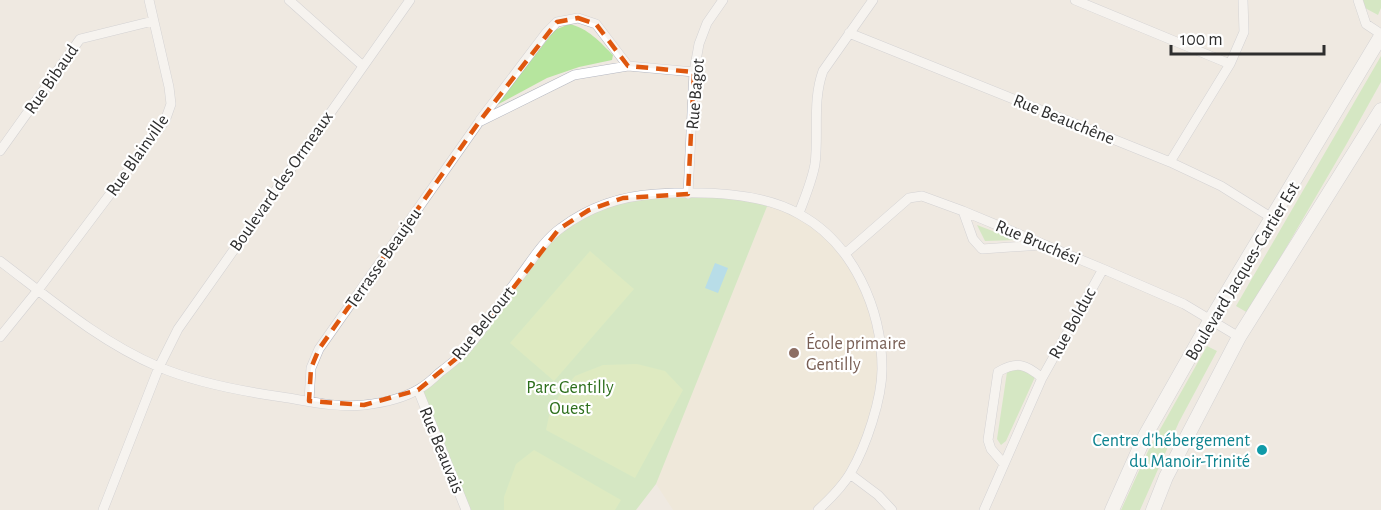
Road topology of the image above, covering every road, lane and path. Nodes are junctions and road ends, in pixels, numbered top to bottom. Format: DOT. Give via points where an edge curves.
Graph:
graph roads {
  1 [pos="149,0"];
  2 [pos="289,0"];
  3 [pos="410,0"];
  4 [pos="723,0"];
  5 [pos="873,0"];
  6 [pos="1075,0"];
  7 [pos="1243,0"];
  8 [pos="1358,0"];
  9 [pos="153,21"];
  10 [pos="849,33"];
  11 [pos="1381,35"];
  12 [pos="1230,64"];
  13 [pos="363,66"];
  14 [pos="628,66"];
  15 [pos="694,72"];
  16 [pos="1381,110"];
  17 [pos="479,122"];
  18 [pos="0,151"];
  19 [pos="1170,162"];
  20 [pos="688,194"];
  21 [pos="963,211"];
  22 [pos="799,213"];
  23 [pos="1272,218"];
  24 [pos="1044,245"];
  25 [pos="846,253"];
  26 [pos="0,261"];
  27 [pos="1103,269"];
  28 [pos="38,290"];
  29 [pos="1210,321"];
  30 [pos="0,337"];
  31 [pos="1239,337"];
  32 [pos="159,367"];
  33 [pos="1042,378"];
  34 [pos="418,390"];
  35 [pos="309,401"];
  36 [pos="1004,465"];
  37 [pos="850,474"];
  38 [pos="103,510"];
  39 [pos="466,510"];
  40 [pos="818,510"];
  41 [pos="892,510"];
  42 [pos="984,510"];
  43 [pos="1112,510"];
  44 [pos="1153,510"];
  1 -- 9 [label="street, Rue Blainville"];
  2 -- 13 [label="street"];
  3 -- 13 [label="street, Boulevard des Ormeaux"];
  4 -- 15 [label="street, Rue Bagot" via="707,23"];
  5 -- 10 [label="street"];
  6 -- 12 [label="street"];
  7 -- 12 [label="street" via="1244,32"];
  8 -- 11 [label="street" via="1366,24"];
  9 -- 18 [label="street, Rue Bibaud" via="80,39"];
  9 -- 28 [label="street, Rue Blainville" via="169,87 171,104 165,121"];
  10 -- 19 [label="street, Rue Beauchêne"];
  10 -- 22 [label="street" via="820,81 816,97 815,163"];
  11 -- 23 [label="main road, Boulevard Jacques-Cartier Est"];
  12 -- 19 [label="street"];
  13 -- 32 [label="street, Boulevard des Ormeaux" via="178,328"];
  14 -- 15 [label="street, Terrasse Beaujeu"];
  14 -- 17 [label="street, Terrasse Beaujeu" via="573,75"];
  14 -- 17 [label="street, Terrasse Beaujeu" via="597,24 578,18 557,22"];
  15 -- 20 [label="street, Rue Bagot"];
  16 -- 31 [label="main road, Boulevard Jacques-Cartier Est"];
  17 -- 35 [label="street, Terrasse Beaujeu" via="319,350 311,368"];
  19 -- 23 [label="street, Rue Beauchêne" via="1221,186"];
  20 -- 22 [label="street, Rue Belcourt" via="754,198"];
  20 -- 34 [label="street, Rue Belcourt" via="622,198 589,210 559,229 463,353"];
  21 -- 24 [label="street, Rue Bruchési"];
  21 -- 24 [label="street" via="973,239 982,249"];
  21 -- 25 [label="street, Rue Bruchési" via="922,196 909,198"];
  22 -- 25 [label="street, Rue Belcourt" via="826,232"];
  23 -- 29 [label="main road, Boulevard Jacques-Cartier Est"];
  24 -- 27 [label="street, Rue Bruchési"];
  25 -- 37 [label="street, Rue Belcourt" via="872,306 880,334 883,372 864,445"];
  26 -- 28 [label="street, Rue Belcourt"];
  27 -- 29 [label="street, Rue Bruchési" via="1184,304"];
  27 -- 33 [label="street, Rue Bolduc"];
  28 -- 30 [label="street, Rue Blainville"];
  28 -- 32 [label="street, Rue Belcourt" via="106,340"];
  29 -- 31 [label="street, Rue Bruchési"];
  29 -- 43 [label="main road, Boulevard Jacques-Cartier Est" via="1145,436"];
  31 -- 44 [label="main road, Boulevard Jacques-Cartier Est"];
  32 -- 35 [label="street, Rue Belcourt" via="235,391"];
  32 -- 38 [label="street, Boulevard des Ormeaux"];
  33 -- 36 [label="street, Rue Bolduc"];
  33 -- 36 [label="street, Rue Bolduc" via="1029,367 1011,365 998,372 988,440"];
  34 -- 35 [label="street, Rue Belcourt" via="364,405"];
  34 -- 39 [label="street, Rue Beauvais"];
  36 -- 42 [label="street, Rue Bolduc"];
  37 -- 40 [label="street, Rue Belcourt"];
  37 -- 41 [label="street"];
}
